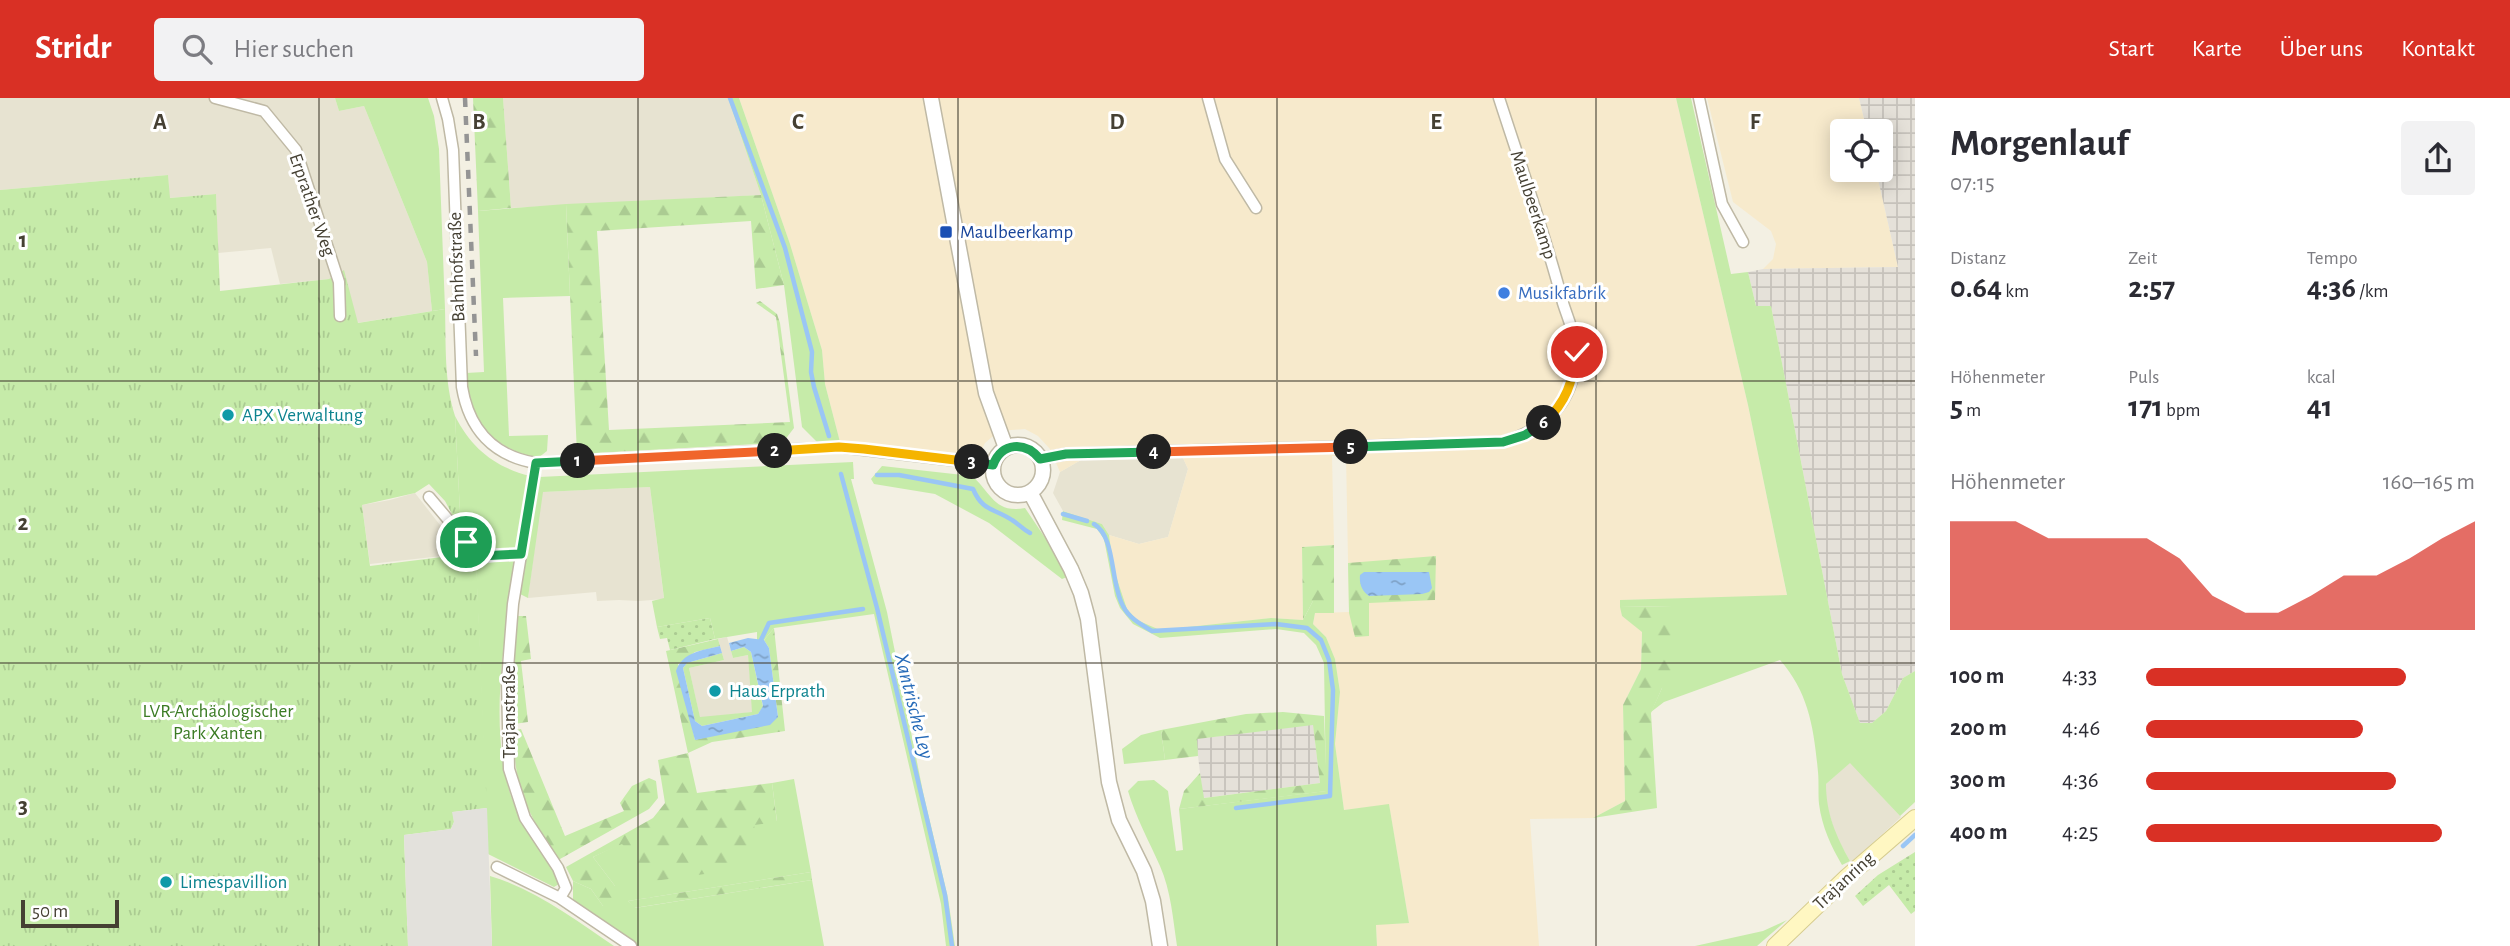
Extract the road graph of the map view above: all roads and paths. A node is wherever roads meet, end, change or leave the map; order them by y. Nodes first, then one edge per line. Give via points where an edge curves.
1 (215, 98) edge
2 (261, 98) edge
3 (442, 98) edge
4 (931, 98) edge
5 (1208, 98) edge
6 (1499, 98) edge
7 (1699, 98) edge
8 (264, 111) junction
9 (1256, 208) dead end
10 (1743, 242) dead end
11 (340, 316) dead end
12 (1006, 448) junction
13 (1040, 459) junction
14 (536, 463) junction
15 (993, 465) junction
16 (1030, 492) junction
17 (429, 497) dead end
18 (521, 554) junction
19 (1915, 818) edge
20 (496, 867) dead end
21 (560, 898) junction
22 (631, 946) edge
23 (1160, 946) edge
24 (1775, 946) edge

1 - 8 street
2 - 8 street
3 - 14 street, Bahnhofstraße via 453,150 462,387 469,417 506,454
4 - 12 street via 986,393
5 - 9 street via 1225,159
6 - 13 street, Maulbeerkamp via 1577,352 1573,380 1563,402 1545,422 1503,442 1066,454
7 - 10 street via 1722,204
8 - 11 street, Erprather Weg via 296,150 339,282
12 - 13 street via 1025,446
12 - 15 street
13 - 16 street via 1042,477
14 - 15 street via 839,447
14 - 18 street, Trajanstraße
15 - 16 street via 993,475 1003,491 1012,495
16 - 23 street via 1081,593 1111,792 1147,881
17 - 18 street via 479,556
18 - 21 street, Trajanstraße via 507,681 509,769 525,818 558,867 566,888
19 - 24 main road, Trajanring
20 - 21 street
21 - 22 street

